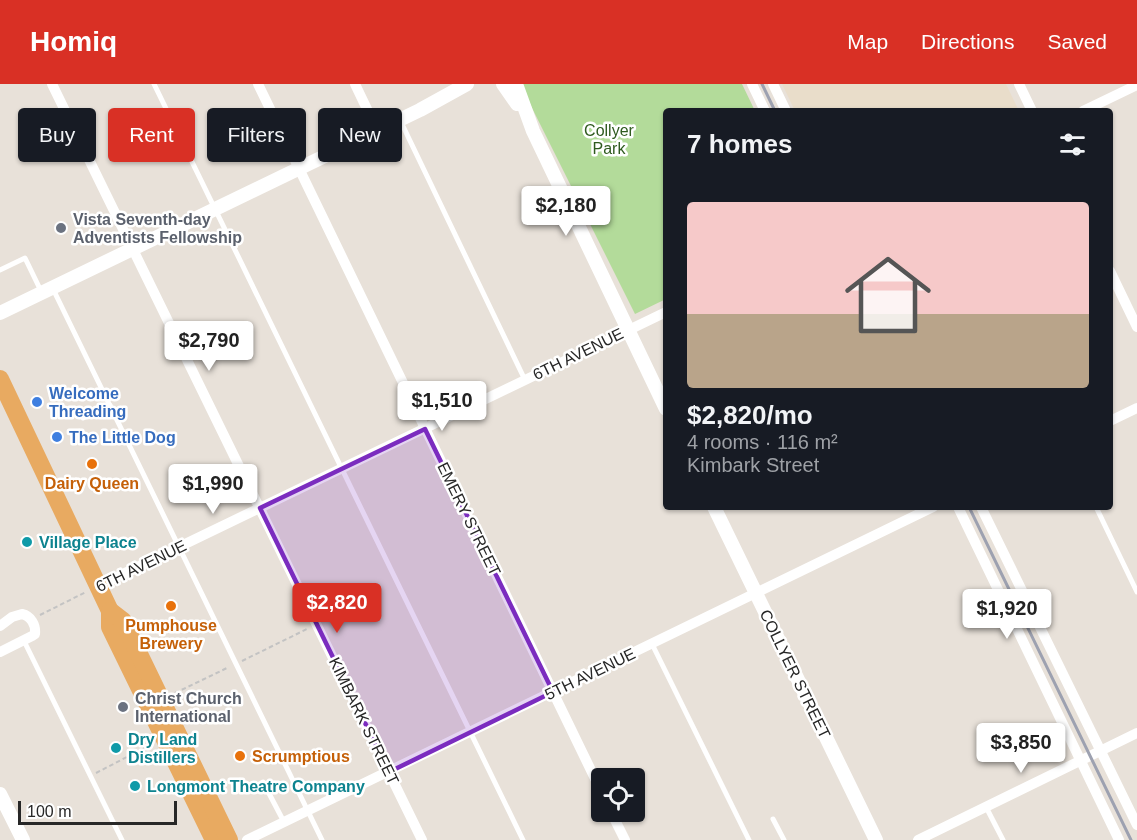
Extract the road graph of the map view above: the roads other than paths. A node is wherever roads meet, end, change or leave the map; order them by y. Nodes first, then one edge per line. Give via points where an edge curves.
1 (52, 84) edge
2 (154, 84) edge
3 (258, 84) edge
4 (355, 84) edge
5 (466, 84) edge
6 (478, 84) edge
7 (503, 84) edge
8 (516, 84) edge
9 (752, 84) edge
10 (773, 84) edge
11 (1019, 84) edge
12 (1137, 85) edge
13 (442, 98) junction
14 (366, 108) edge
15 (764, 108) edge
16 (785, 108) edge
17 (1031, 108) edge
18 (1089, 108) edge
19 (402, 118) edge
20 (402, 125) edge
21 (533, 131) junction
22 (318, 159) edge
23 (299, 168) junction
24 (214, 209) junction
25 (133, 248) junction
26 (0, 270) edge
27 (1113, 277) edge
28 (47, 290) junction
29 (0, 313) edge
30 (663, 313) edge
31 (1137, 327) edge
32 (628, 330) junction
33 (525, 380) junction
34 (3, 391) edge
35 (663, 403) edge
36 (110, 405) junction
37 (1137, 408) edge
38 (83, 418) dead end
39 (1113, 420) edge
40 (425, 429) junction
41 (341, 469) junction
42 (260, 508) junction
43 (715, 510) edge
44 (927, 510) edge
45 (959, 510) edge
46 (982, 510) edge
47 (1097, 510) edge
48 (179, 547) junction
49 (98, 586) junction
50 (1137, 592) edge
51 (755, 593) junction
52 (110, 611) junction
53 (0, 626) edge
54 (24, 641) junction
55 (652, 644) junction
56 (0, 652) edge
57 (553, 692) junction
58 (471, 732) junction
59 (1137, 734) edge
60 (1100, 751) junction
61 (1081, 761) junction
62 (591, 770) edge
63 (389, 772) junction
64 (263, 782) dead end
65 (0, 794) edge
66 (986, 807) junction
67 (308, 811) junction
68 (773, 819) dead end
69 (284, 822) junction
70 (616, 822) edge
71 (1137, 825) edge
72 (23, 840) edge
73 (122, 840) edge
74 (214, 840) edge
75 (229, 840) edge
76 (247, 840) edge
77 (322, 840) edge
78 (422, 840) edge
79 (523, 840) edge
80 (625, 840) edge
81 (749, 840) edge
82 (784, 840) edge
83 (876, 840) edge
84 (918, 840) edge
85 (1003, 840) edge
86 (1119, 840) edge

1 - 25 street, KIMBARK STREET
2 - 24 lane
3 - 23 street, EMERY STREET
4 - 14 street
5 - 13 street
6 - 13 street
7 - 21 street
8 - 21 street
9 - 15 street
10 - 16 street
11 - 17 street
12 - 18 street
13 - 19 street
20 - 33 lane
21 - 32 street
22 - 23 street
23 - 24 street
23 - 40 street, EMERY STREET
24 - 25 street
24 - 41 lane
25 - 28 street
25 - 42 street, KIMBARK STREET
26 - 28 lane via 25,258
27 - 31 street
28 - 29 street
28 - 36 lane
30 - 32 street, 6TH AVENUE
32 - 33 street, 6TH AVENUE
32 - 35 street
33 - 40 street, 6TH AVENUE
34 - 49 highway
36 - 38 lane
36 - 48 lane
37 - 39 street
40 - 41 street, 6TH AVENUE
40 - 57 street, EMERY STREET
41 - 42 street, 6TH AVENUE
41 - 58 lane
42 - 48 street, 6TH AVENUE
42 - 63 street, KIMBARK STREET
43 - 51 street, COLLYER STREET
44 - 51 street, 5TH AVENUE
45 - 61 street
46 - 60 street
47 - 50 lane
48 - 49 street, 6TH AVENUE
48 - 67 lane
49 - 52 highway
51 - 55 street, 5TH AVENUE
51 - 83 street, COLLYER STREET
52 - 74 highway via 110,627
52 - 75 highway via 123,621
53 - 54 street via 16,615 27,615 35,632
54 - 56 street
54 - 73 lane
55 - 57 street, 5TH AVENUE
55 - 81 lane
57 - 58 street, 5TH AVENUE
57 - 62 street, EMERY STREET
58 - 63 street, 5TH AVENUE
58 - 79 lane
59 - 60 street
60 - 61 street
60 - 71 street
61 - 66 street
61 - 86 street
63 - 67 street, 5TH AVENUE
63 - 78 street, KIMBARK STREET
64 - 69 lane
65 - 72 street
66 - 84 street
66 - 85 lane
67 - 69 street, 5TH AVENUE
67 - 77 lane
68 - 82 lane
69 - 76 street, 5TH AVENUE
70 - 80 street

